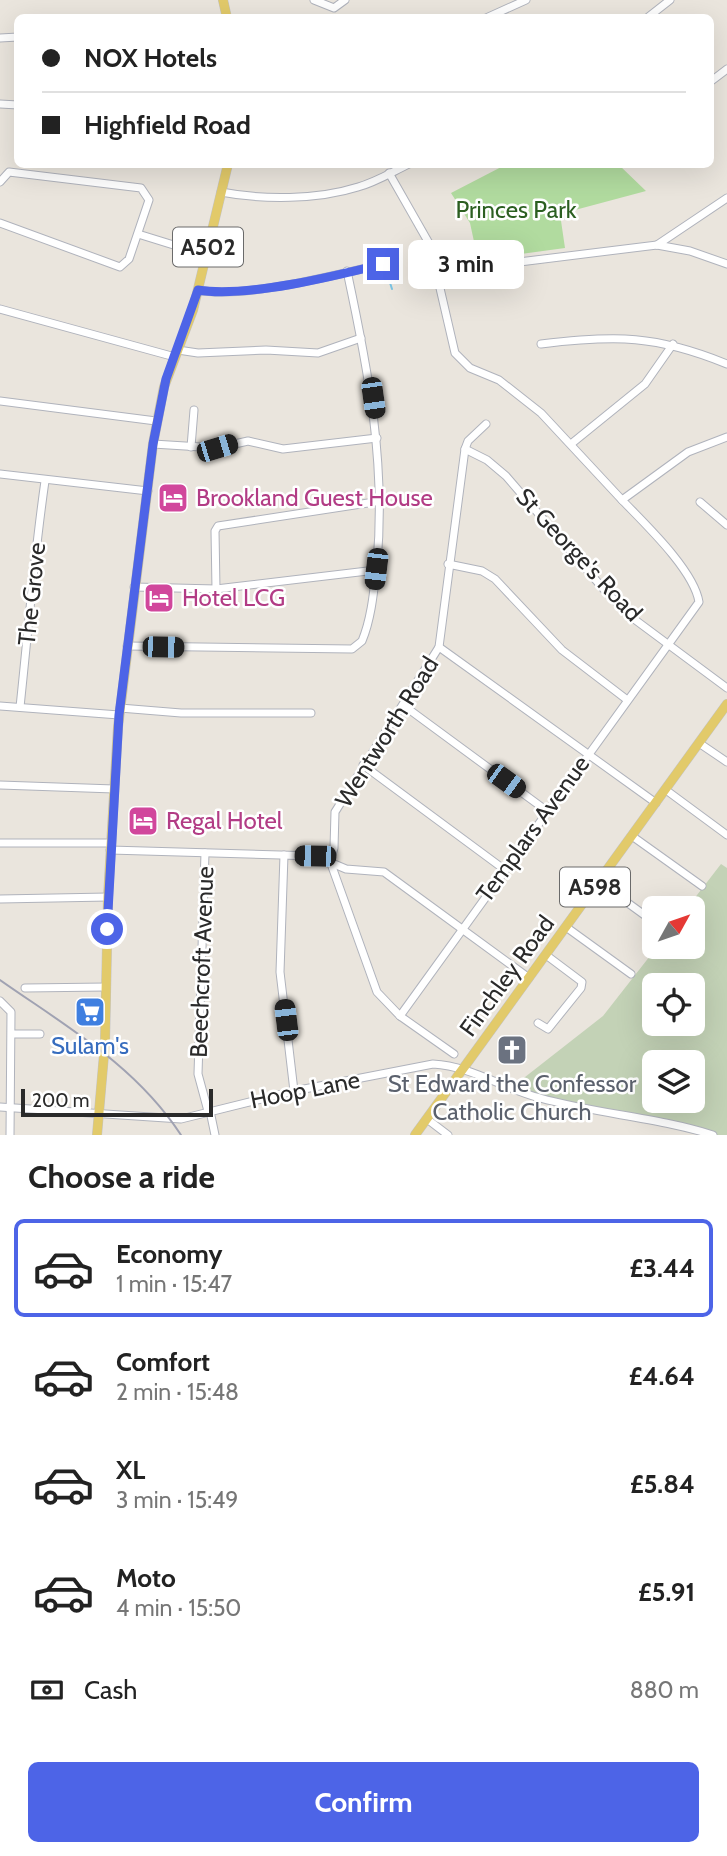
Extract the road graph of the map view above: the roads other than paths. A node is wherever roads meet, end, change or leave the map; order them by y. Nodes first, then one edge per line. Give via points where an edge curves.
1 (314, 0) edge
2 (345, 0) edge
3 (526, 0) edge
4 (670, 0) edge
5 (334, 8) junction
6 (338, 14) edge
7 (495, 14) edge
8 (652, 14) edge
9 (227, 168) edge
10 (400, 168) edge
11 (389, 173) junction
12 (0, 182) edge
13 (221, 192) junction
14 (727, 198) edge
15 (0, 223) edge
16 (138, 234) junction
17 (657, 246) junction
18 (206, 255) junction
19 (383, 264) dead end
20 (727, 264) edge
21 (347, 271) junction
22 (438, 272) junction
23 (198, 290) junction
24 (0, 309) edge
25 (361, 338) junction
26 (541, 344) dead end
27 (673, 344) junction
28 (176, 354) junction
29 (727, 364) edge
30 (0, 401) edge
31 (194, 410) dead end
32 (156, 421) junction
33 (486, 424) dead end
34 (727, 437) edge
35 (377, 438) junction
36 (153, 444) junction
37 (571, 444) junction
38 (191, 447) junction
39 (465, 449) junction
40 (0, 474) edge
41 (45, 481) junction
42 (148, 491) junction
43 (622, 500) junction
44 (381, 501) junction
45 (699, 502) dead end
46 (727, 525) edge
47 (448, 564) junction
48 (376, 569) junction
49 (134, 587) junction
50 (216, 589) junction
51 (668, 644) junction
52 (127, 646) junction
53 (439, 647) junction
54 (727, 688) edge
55 (626, 699) junction
56 (727, 704) edge
57 (403, 705) junction
58 (0, 706) edge
59 (20, 707) junction
60 (119, 711) junction
61 (311, 712) dead end
62 (699, 743) junction
63 (587, 755) junction
64 (727, 762) edge
65 (363, 765) junction
66 (0, 785) edge
67 (114, 789) junction
68 (666, 790) junction
69 (656, 803) junction
70 (547, 811) junction
71 (727, 835) edge
72 (632, 836) junction
73 (0, 843) edge
74 (110, 846) junction
75 (205, 853) junction
76 (284, 855) junction
77 (330, 861) junction
78 (505, 870) junction
79 (599, 882) junction
80 (702, 886) dead end
81 (107, 897) junction
82 (0, 899) edge
83 (642, 913) edge
84 (566, 927) junction
85 (460, 930) junction
86 (545, 956) junction
87 (631, 974) dead end
88 (529, 978) junction
89 (106, 987) junction
90 (25, 988) dead end
91 (0, 1001) edge
92 (400, 1016) junction
93 (538, 1023) dead end
94 (13, 1034) junction
95 (40, 1034) dead end
96 (454, 1054) dead end
97 (463, 1070) junction
98 (294, 1091) junction
99 (0, 1107) edge
100 (11, 1108) junction
101 (209, 1111) junction
102 (99, 1114) junction
103 (428, 1119) junction
104 (10, 1135) edge
105 (97, 1135) edge
106 (215, 1135) edge
107 (415, 1135) edge
108 (448, 1135) edge
109 (713, 1135) edge

1 - 5 street
2 - 5 street
3 - 7 street
4 - 8 street
5 - 6 street
9 - 13 main road, A502
10 - 11 street
11 - 13 street via 360,187 328,193 274,196
11 - 22 street via 426,234
12 - 16 street via 9,172 141,188 149,200
13 - 18 main road, A502
14 - 17 street
15 - 16 street via 117,267 127,262
16 - 18 street
17 - 20 street
17 - 22 street
18 - 23 main road, A502
19 - 21 street
21 - 23 street via 231,291
21 - 25 street
22 - 37 street via 460,361 499,380
23 - 28 main road, A502
24 - 28 street
25 - 28 street via 318,354 266,350
25 - 35 street
26 - 27 street via 606,337
27 - 29 street
27 - 37 street via 645,384
28 - 32 main road, A502
30 - 32 street
31 - 38 street
32 - 36 main road, A502
33 - 39 street
34 - 43 street via 688,452
35 - 38 street via 283,449 248,441 217,448
35 - 44 street
36 - 38 street
36 - 42 main road, A502
37 - 43 street
39 - 47 street, Wentworth Road
39 - 51 street, St George's Road via 506,476 607,593
40 - 41 street
41 - 42 street
41 - 59 street, The Grove
42 - 49 main road, A502
43 - 51 street, Templars Avenue via 698,593 699,601
44 - 48 street
44 - 50 street via 218,526
45 - 46 street
47 - 53 street, Wentworth Road
47 - 55 street via 482,570 495,579 562,650
48 - 50 street
48 - 52 street via 365,635 359,645 349,649
49 - 50 street
49 - 52 main road, A502
51 - 54 street, St George's Road
51 - 55 street, Templars Avenue
52 - 60 main road, A502
53 - 57 street, Wentworth Road
53 - 63 street
55 - 63 street, Templars Avenue
56 - 62 main road, Finchley Road / A598
57 - 65 street, Wentworth Road
57 - 70 street
58 - 59 street
59 - 60 street
60 - 61 street
60 - 67 main road, A502
62 - 64 street
62 - 68 main road, Finchley Road / A598
63 - 69 street
63 - 70 street, Templars Avenue
65 - 77 street, Wentworth Road via 335,812
65 - 78 street
66 - 67 street
67 - 74 main road, A502
68 - 69 main road, Finchley Road / A598
68 - 71 street
69 - 72 main road, Finchley Road / A598
70 - 78 street, Templars Avenue
72 - 79 main road, Finchley Road / A598
72 - 80 street
73 - 74 street
74 - 75 street
74 - 81 main road, A502
75 - 76 street
75 - 101 street, Beechcroft Avenue via 198,1074
76 - 77 street
76 - 98 street via 280,972
77 - 85 street via 346,869 384,872
77 - 92 street, Wentworth Road via 377,992
78 - 85 street, Templars Avenue
79 - 83 street
79 - 84 main road, Finchley Road / A598
81 - 82 street
81 - 89 main road, A502
84 - 86 main road, Finchley Road / A598
84 - 87 street
85 - 88 street
85 - 92 street, Templars Avenue
86 - 88 main road, Finchley Road / A598
86 - 93 street via 582,982 548,1029
88 - 97 main road, Finchley Road / A598
89 - 90 street
89 - 102 main road, A502
91 - 94 street via 11,1012
92 - 96 street, Wentworth Road
94 - 95 street
94 - 100 street
97 - 98 street, Hoop Lane via 433,1064
97 - 103 main road, Finchley Road / A598
97 - 109 street, Hoop Lane via 540,1098 672,1122
98 - 101 street, Hoop Lane
99 - 100 street, Hoop Lane
100 - 102 street, Hoop Lane
100 - 104 street
101 - 102 street, Hoop Lane via 175,1119
101 - 106 street, Beechcroft Avenue
102 - 105 main road, A502
103 - 107 main road, Finchley Road / A598
103 - 108 street

